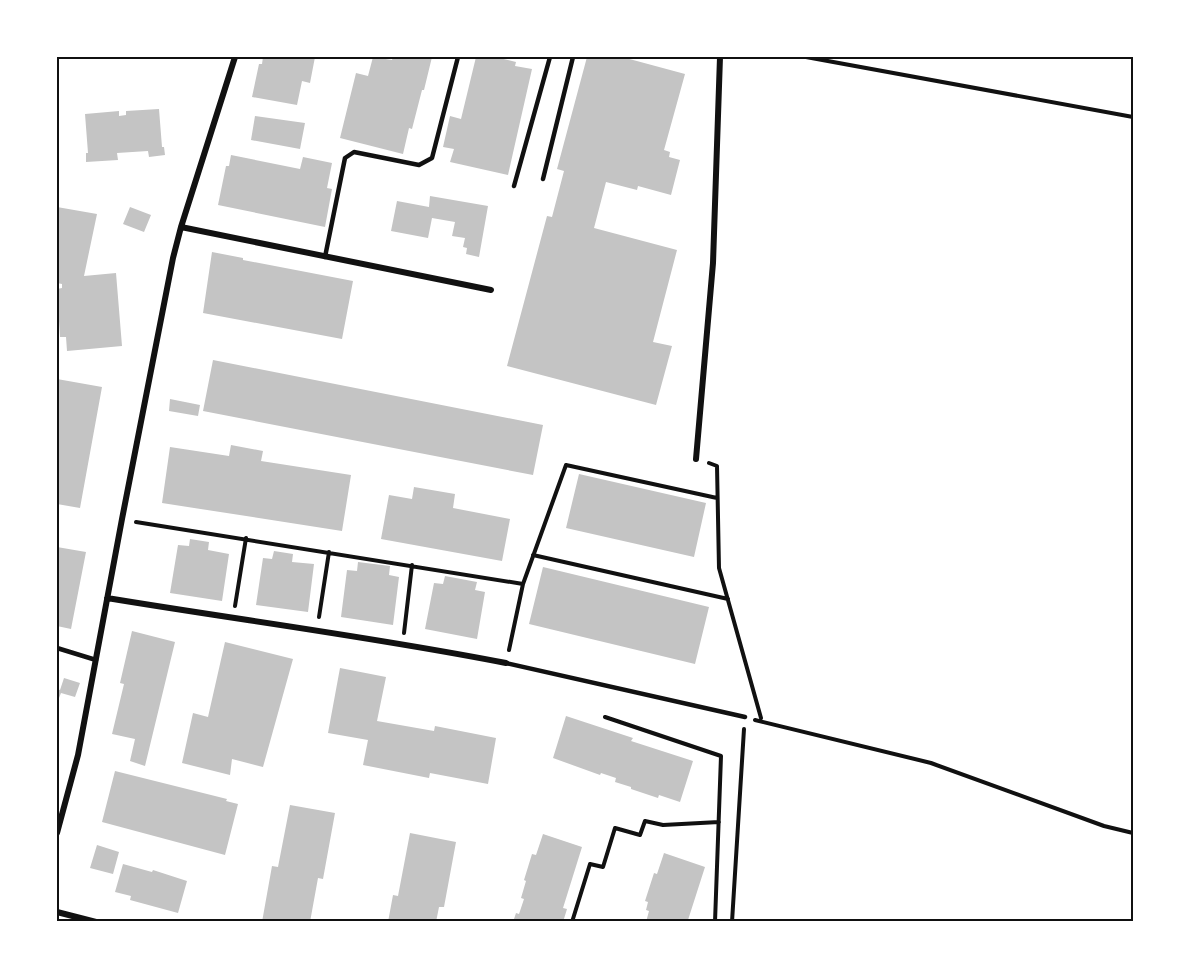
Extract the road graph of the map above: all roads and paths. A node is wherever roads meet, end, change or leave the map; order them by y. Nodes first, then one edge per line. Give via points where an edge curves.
1 (235, 57) edge
2 (458, 57) edge
3 (550, 57) edge
4 (573, 57) edge
5 (720, 57) edge
6 (806, 57) edge
7 (1133, 117) edge
8 (543, 179) dead end
9 (514, 186) dead end
10 (181, 227) junction
11 (324, 257) junction
12 (491, 290) dead end
13 (696, 459) joint
14 (717, 498) junction
15 (122, 519) junction
16 (246, 538) junction
17 (329, 552) junction
18 (533, 555) junction
19 (412, 565) junction
20 (523, 584) junction
21 (107, 598) junction
22 (728, 599) junction
23 (233, 619) junction
24 (317, 631) junction
25 (403, 643) junction
26 (57, 648) edge
27 (96, 660) junction
28 (506, 663) junction
29 (604, 717) dead end
30 (745, 717) junction
31 (762, 721) junction
32 (719, 822) junction
33 (57, 833) edge
34 (1133, 833) edge
35 (57, 912) edge
36 (96, 922) edge
37 (572, 922) edge
38 (715, 922) edge
39 (732, 922) edge

1 - 10 street
2 - 11 lane via 432,158 419,165 354,152 345,159
3 - 9 lane
4 - 8 lane
5 - 13 street via 713,263
6 - 7 path
10 - 11 street
10 - 15 street
11 - 12 street
13 - 14 path via 717,466
14 - 18 path via 566,465
14 - 22 path via 719,568
15 - 16 path
15 - 21 street
16 - 17 path
16 - 23 path
17 - 19 path
17 - 24 path
18 - 20 path
18 - 22 path
19 - 20 path
19 - 25 path
20 - 28 path
21 - 23 street
21 - 27 street
22 - 31 path
23 - 24 street
24 - 25 street
25 - 28 street
26 - 27 lane
27 - 33 street via 78,755
28 - 30 lane
29 - 32 path via 721,756
30 - 31 path
30 - 39 path
31 - 34 path via 931,763
32 - 37 path via 663,825 645,821 640,835 615,828 603,867 590,864
32 - 38 path
35 - 36 street

